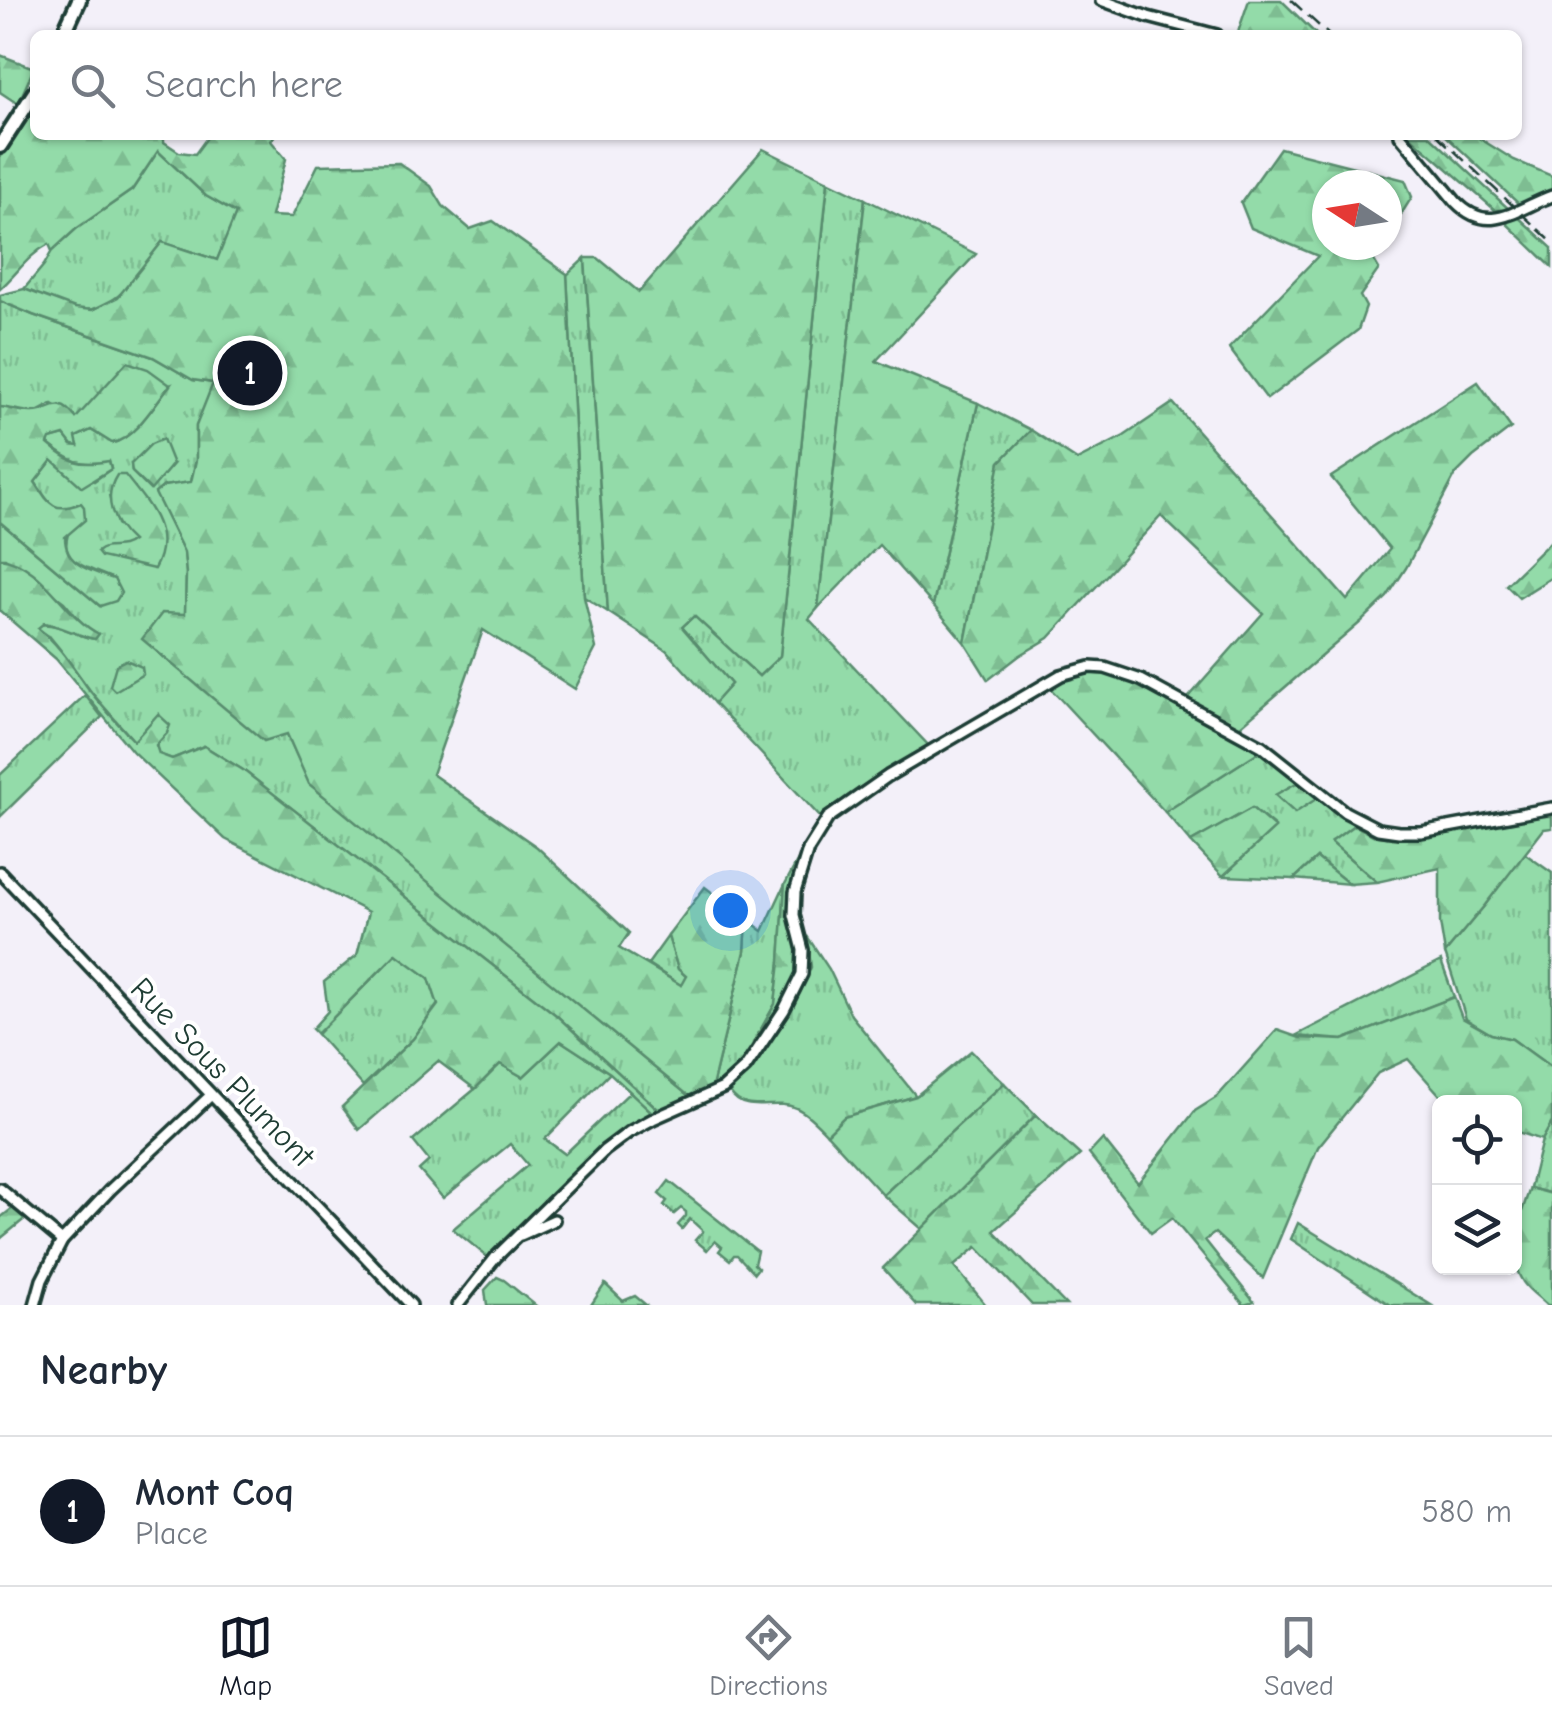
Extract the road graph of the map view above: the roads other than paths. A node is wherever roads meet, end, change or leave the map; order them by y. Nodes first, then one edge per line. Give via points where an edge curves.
1 (78, 0) edge
2 (1101, 0) edge
3 (64, 30) edge
4 (1198, 30) edge
5 (30, 100) edge
6 (1404, 140) edge
7 (0, 146) edge
8 (1552, 196) edge
9 (1552, 808) edge
10 (0, 872) edge
11 (211, 1096) junction
12 (0, 1189) edge
13 (554, 1220) dead end
14 (514, 1239) junction
15 (62, 1241) junction
16 (35, 1305) edge
17 (411, 1305) edge
18 (458, 1305) edge

1 - 3 main road
2 - 4 street
5 - 7 main road
6 - 8 street via 1463,210 1479,219 1494,220
9 - 14 street via 1422,832 1378,829 1345,812 1262,746 1141,680 1090,667 1061,675 828,818 808,850 795,892 802,974 746,1067 723,1088 622,1137
10 - 11 street, Rue Sous Plumont
11 - 15 street
11 - 17 street, Rue Sous Plumont
12 - 15 street
13 - 14 street
14 - 18 street
15 - 16 street

